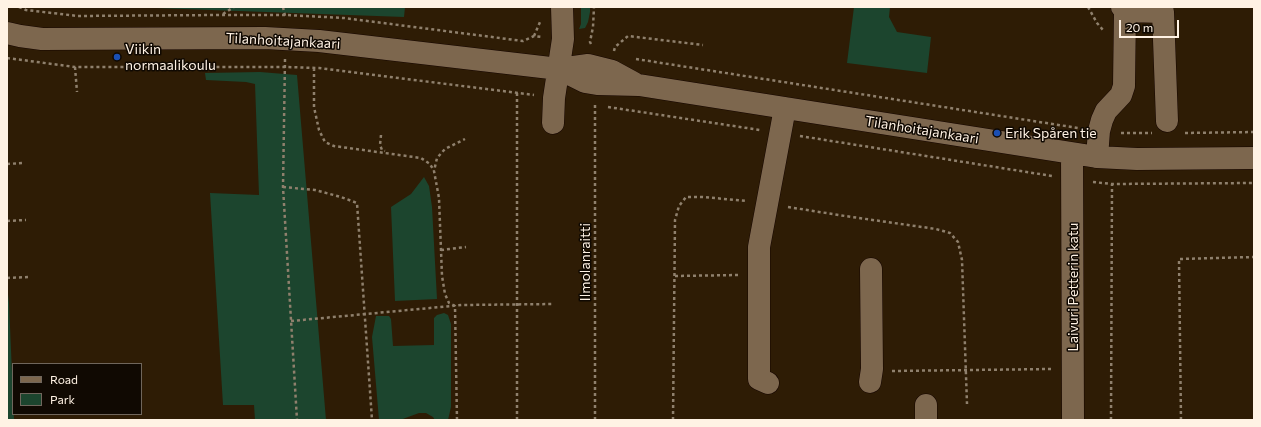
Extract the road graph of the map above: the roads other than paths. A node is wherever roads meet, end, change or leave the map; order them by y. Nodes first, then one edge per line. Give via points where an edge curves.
1 (562, 7) edge
2 (1123, 9) edge
3 (7, 33) edge
4 (559, 69) junction
5 (785, 108) junction
6 (554, 122) dead end
7 (1168, 129) road end
8 (1072, 154) junction
9 (1097, 157) junction
10 (1254, 158) edge
11 (871, 269) dead end
12 (871, 376) road end
13 (768, 383) dead end
14 (1073, 420) edge

1 - 4 street via 563,38
2 - 7 street via 1163,12
2 - 9 street via 1124,86 1121,95 1102,120
3 - 4 street, Tilanhoitajankaari via 42,38 288,39
4 - 5 street, Tilanhoitajankaari via 588,65 600,67 639,85
4 - 6 street via 554,98
5 - 8 street, Tilanhoitajankaari
5 - 13 street via 759,247 759,380
8 - 9 street, Tilanhoitajankaari
8 - 14 street, Laivuri Petterin katu
9 - 10 street, Tilanhoitajankaari
11 - 12 street

